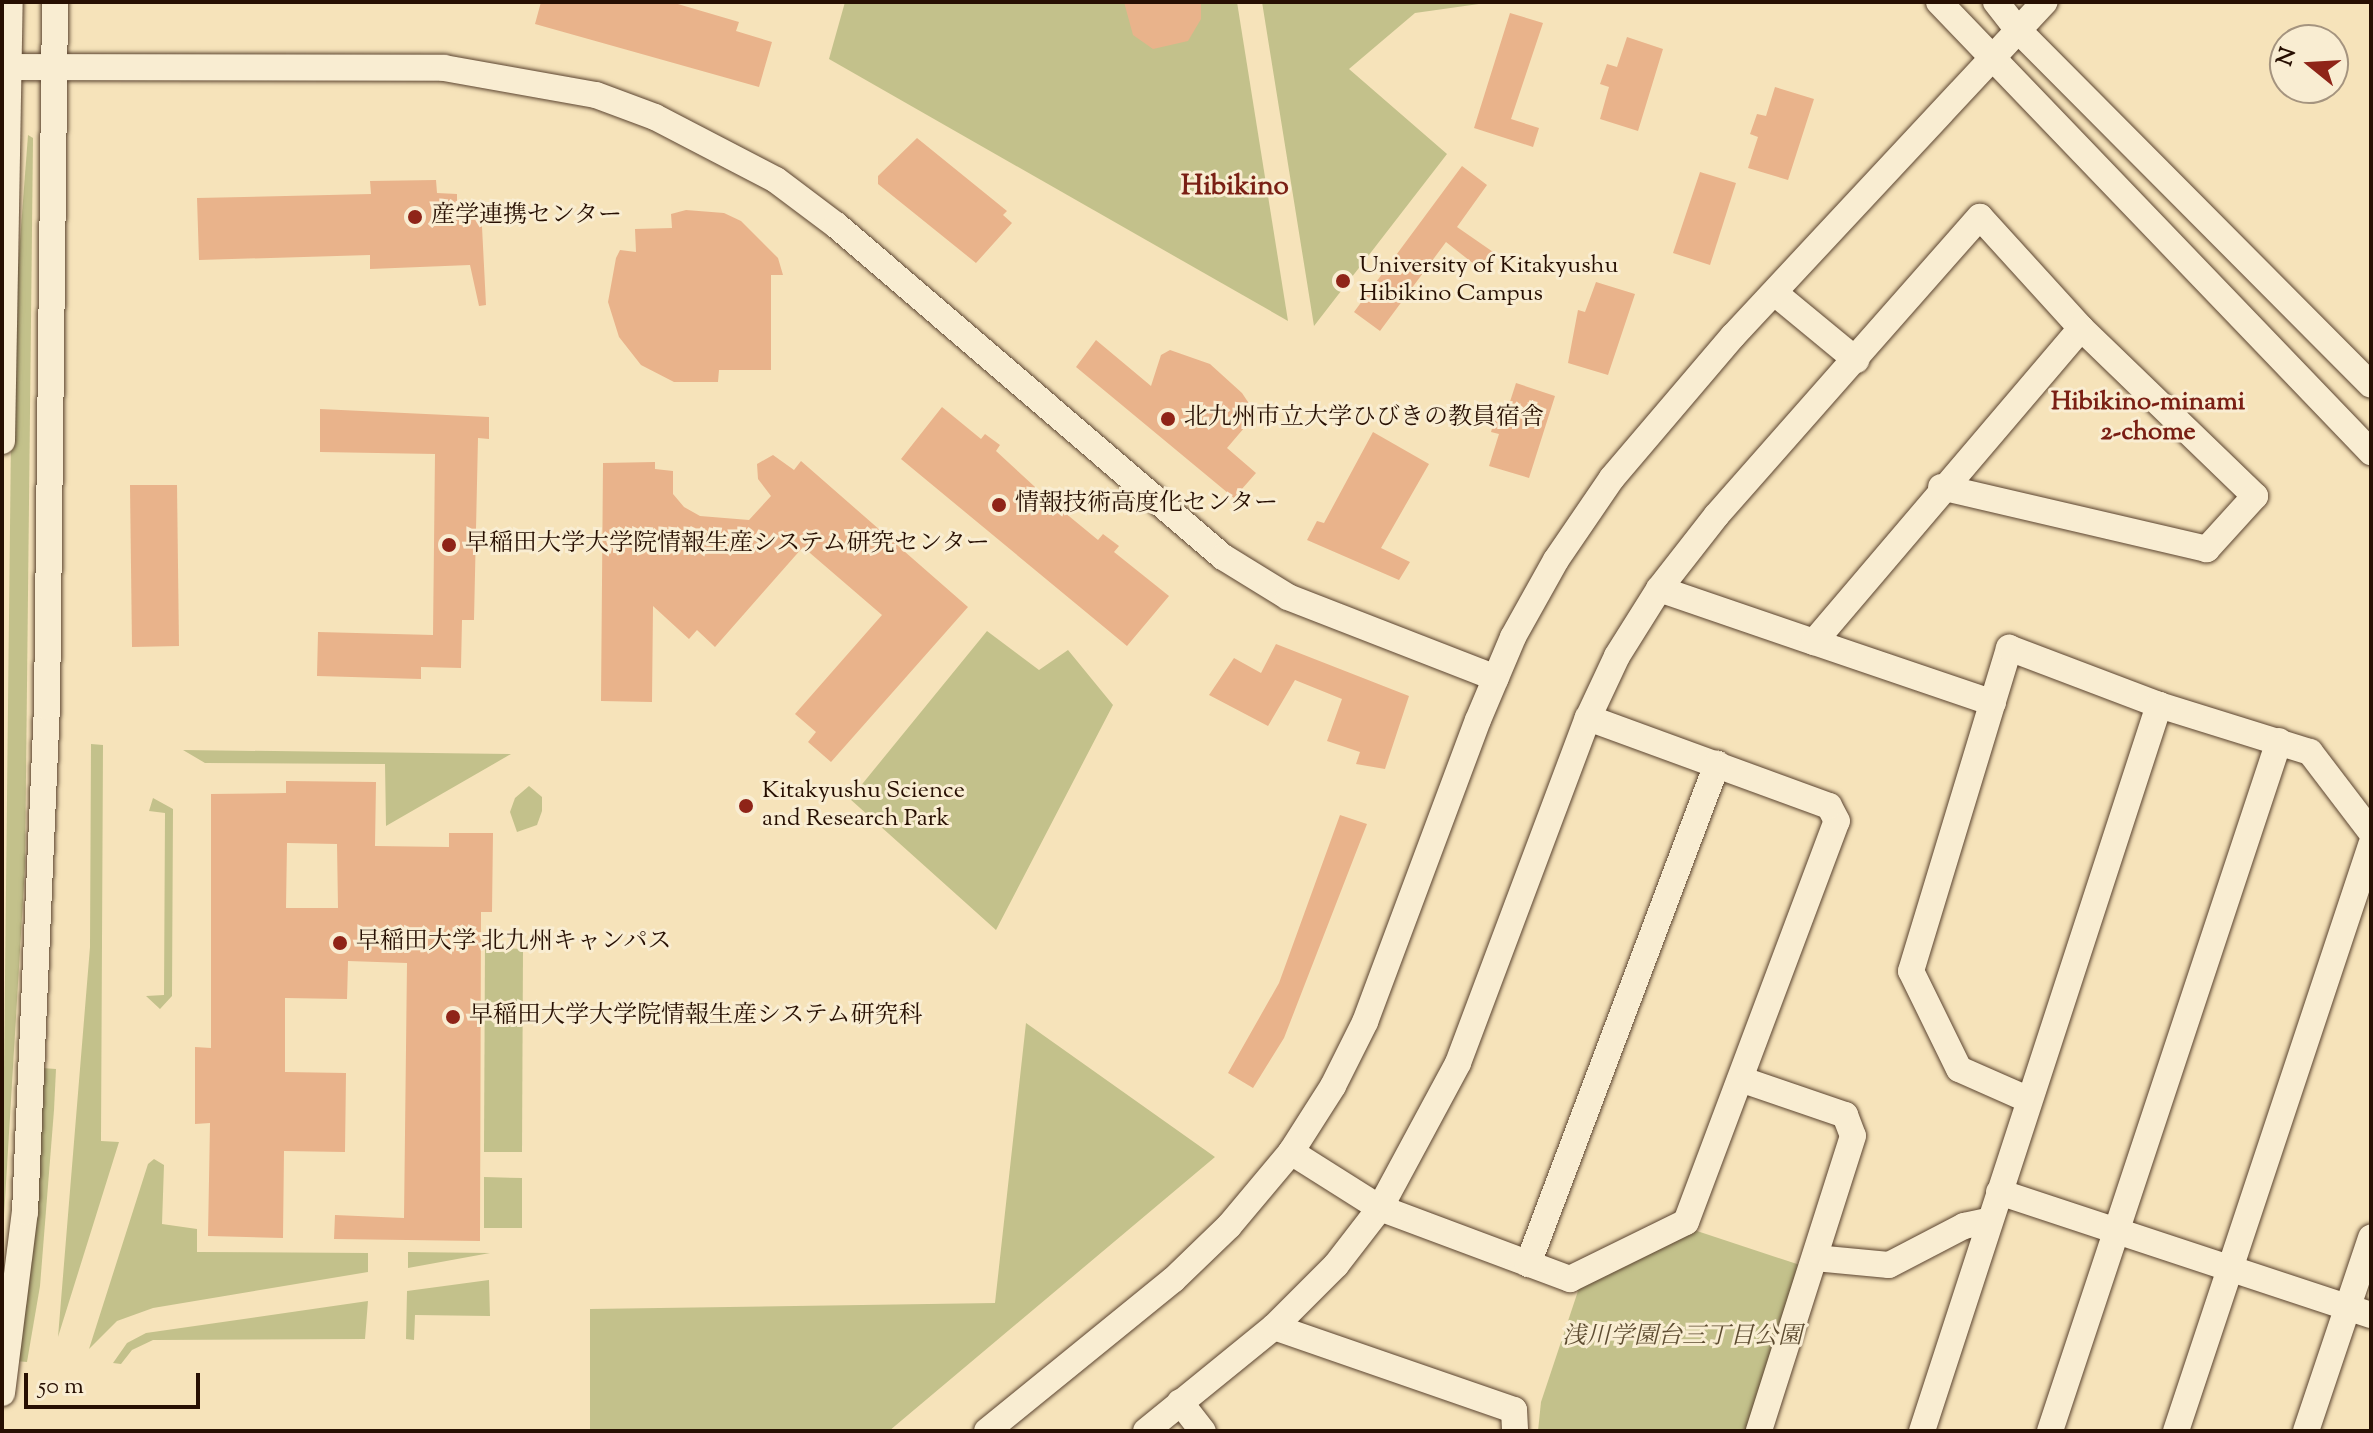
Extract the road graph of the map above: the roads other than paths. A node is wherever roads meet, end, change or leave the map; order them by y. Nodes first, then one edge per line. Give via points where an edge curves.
1 (10, 2) edge
2 (55, 2) edge
3 (1939, 2) edge
4 (1996, 2) edge
5 (2045, 2) edge
6 (2016, 28) junction
7 (1989, 58) junction
8 (6, 67) edge
9 (54, 67) junction
10 (1776, 294) junction
11 (2081, 328) junction
12 (1856, 360) junction
13 (2371, 385) edge
14 (2, 441) edge
15 (2371, 452) edge
16 (1941, 487) junction
17 (1659, 589) junction
18 (1814, 642) junction
19 (1496, 678) junction
20 (1993, 703) junction
21 (2159, 705) junction
22 (1588, 718) junction
23 (2279, 741) junction
24 (1717, 764) junction
25 (2371, 832) edge
26 (2371, 845) edge
27 (1743, 1080) junction
28 (2027, 1099) junction
29 (1291, 1152) junction
30 (1999, 1192) junction
31 (1380, 1208) junction
32 (1988, 1221) junction
33 (2119, 1232) junction
34 (2371, 1238) edge
35 (1815, 1258) junction
36 (1528, 1264) junction
37 (2231, 1269) junction
38 (2359, 1312) edge
39 (1274, 1327) junction
40 (2, 1393) edge
41 (1180, 1402) junction
42 (987, 1431) edge
43 (1146, 1431) edge
44 (1203, 1431) edge
45 (1515, 1431) edge
46 (1759, 1431) edge
47 (1922, 1431) edge
48 (2050, 1431) edge
49 (2176, 1431) edge
50 (2306, 1431) edge

1 - 8 street
2 - 9 street
3 - 7 street
4 - 6 street
5 - 6 street
6 - 7 street
6 - 13 street
7 - 10 street
7 - 15 street
8 - 9 street
8 - 14 street
9 - 19 street via 444,68 596,95 655,117 776,180 836,225 1223,557 1288,597
9 - 40 street via 41,876 25,1212
10 - 12 street
10 - 19 street via 1612,478 1556,560
11 - 12 street via 1980,217
11 - 16 street
11 - 16 street via 2255,496 2207,549
12 - 17 street via 1716,516
16 - 18 street
17 - 18 street
17 - 22 street via 1617,656
18 - 20 street
19 - 29 street via 1365,1022
20 - 21 street via 2009,648
20 - 28 street via 1911,971 1959,1069
21 - 23 street
21 - 28 street
22 - 24 street
22 - 31 street via 1458,1063
23 - 25 street via 2310,752
23 - 33 street
24 - 27 street via 1829,806 1837,821
24 - 36 street
26 - 37 street
27 - 35 street via 1845,1115 1853,1136
27 - 36 street via 1686,1222 1570,1279
28 - 30 street
29 - 31 street
29 - 42 street via 1229,1226 1173,1280
30 - 32 street
30 - 33 street
31 - 36 street
31 - 39 street via 1336,1265
32 - 35 street via 1964,1226 1889,1265
32 - 47 street
33 - 37 street
33 - 48 street
34 - 38 street
35 - 46 street
37 - 38 street
37 - 49 street
38 - 50 street
39 - 41 street
39 - 45 street via 1514,1410
41 - 43 street
41 - 44 street

